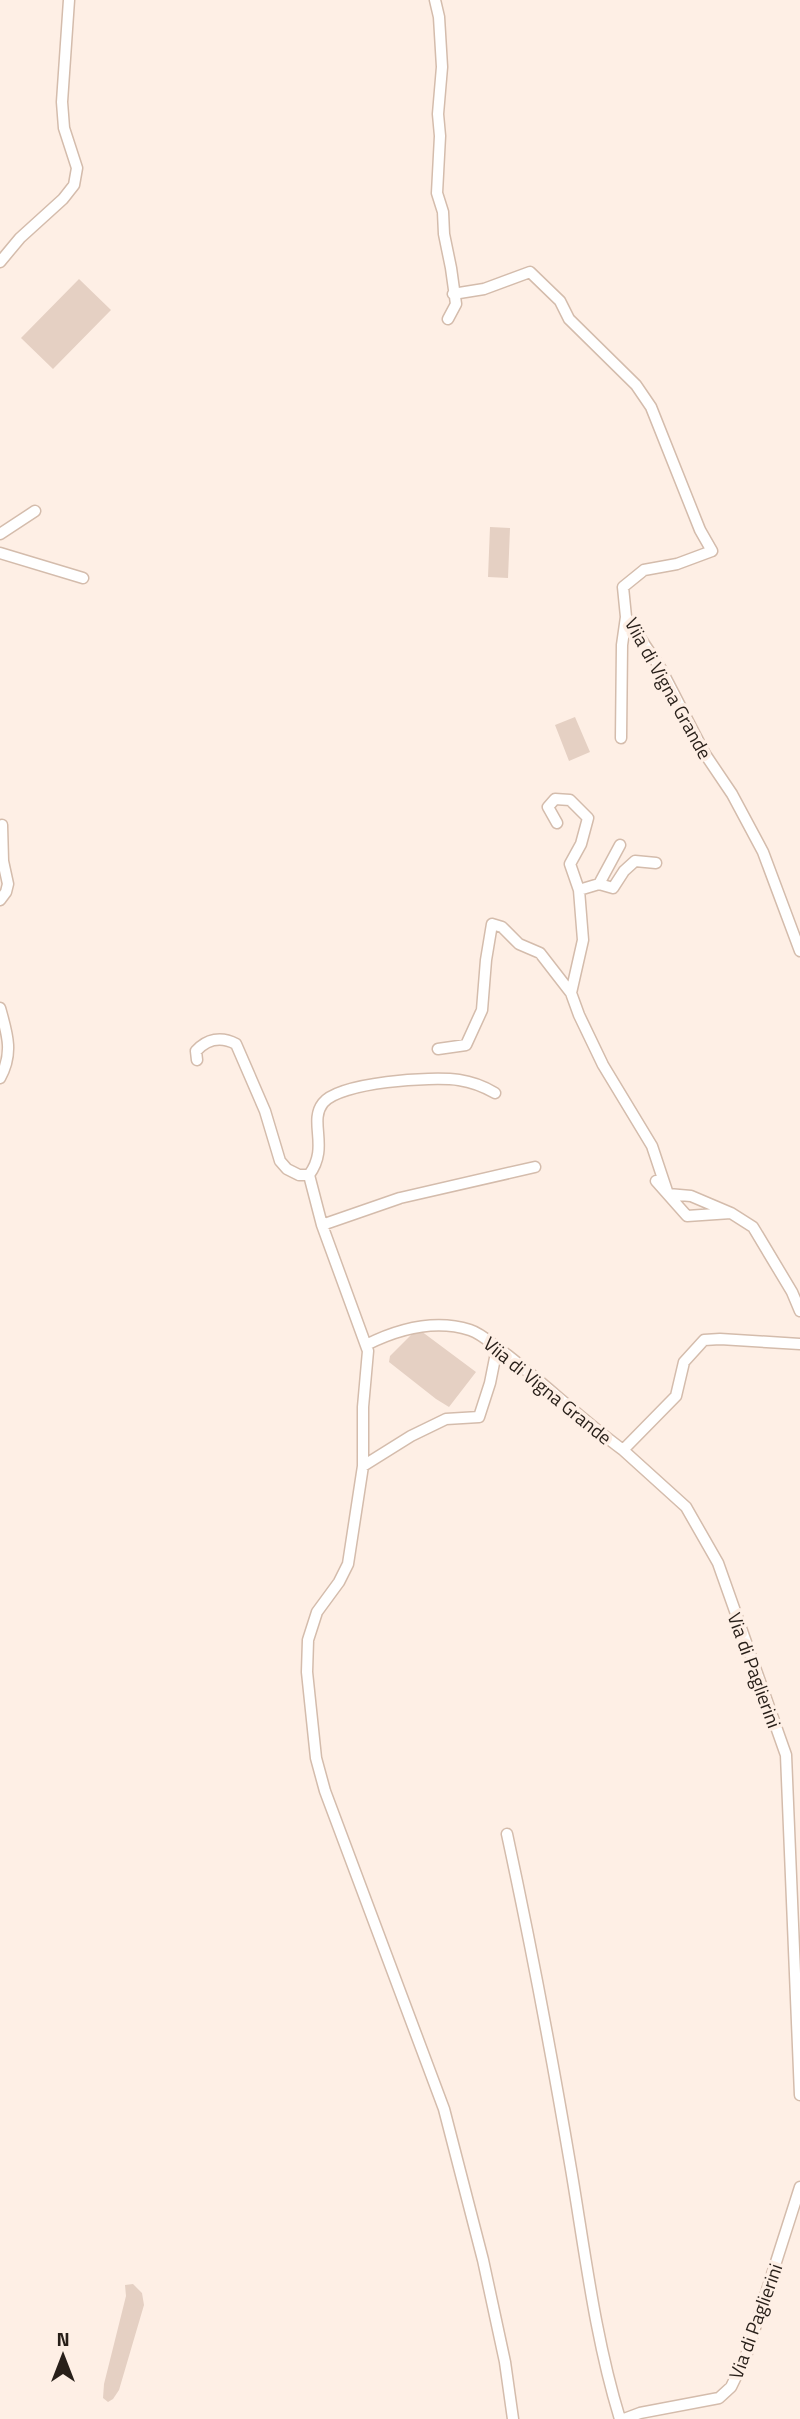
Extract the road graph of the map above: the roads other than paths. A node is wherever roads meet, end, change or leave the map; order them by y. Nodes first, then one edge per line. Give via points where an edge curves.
1 (69, 0) edge
2 (435, 0) edge
3 (0, 262) edge
4 (453, 294) junction
5 (448, 319) dead end
6 (35, 510) dead end
7 (0, 534) edge
8 (0, 553) edge
9 (83, 578) dead end
10 (626, 617) junction
11 (621, 738) dead end
12 (557, 823) dead end
13 (2, 825) dead end
14 (620, 845) dead end
15 (656, 863) dead end
16 (599, 884) junction
17 (579, 890) junction
18 (0, 900) edge
19 (800, 951) edge
20 (571, 993) junction
21 (0, 1007) edge
22 (438, 1049) dead end
23 (197, 1059) dead end
24 (0, 1078) edge
25 (495, 1093) dead end
26 (535, 1167) dead end
27 (309, 1175) junction
28 (656, 1181) dead end
29 (668, 1194) junction
30 (731, 1213) junction
31 (322, 1225) junction
32 (800, 1311) edge
33 (366, 1345) junction
34 (800, 1345) edge
35 (497, 1348) junction
36 (623, 1450) junction
37 (363, 1466) junction
38 (507, 1834) dead end
39 (800, 2095) edge
40 (800, 2186) edge
41 (513, 2419) edge
42 (622, 2419) edge

1 - 3 street via 62,103 64,128 77,168 74,185
2 - 4 street via 442,67 437,193
4 - 5 street via 456,304
4 - 10 street, Viia di Vigna Grande via 484,289 530,272 652,407 712,551 644,570 623,587
6 - 7 street
8 - 9 street
10 - 11 street
10 - 19 street, Viia di Vigna Grande via 661,668 763,852
12 - 17 street via 548,807 555,799 570,800 588,818 570,864
13 - 18 street via 8,884
14 - 16 street
15 - 16 street via 635,861 613,888
16 - 17 street
17 - 20 street via 583,940
20 - 22 street via 540,953 492,924 482,1010 466,1045
20 - 29 street via 603,1065 652,1146
21 - 24 street via 10,1052
23 - 27 street via 196,1051 208,1042 219,1038 236,1044 261,1100 279,1161 299,1175
25 - 27 street via 459,1080 416,1078 332,1094 317,1115 319,1155
26 - 31 street via 400,1198
27 - 31 street
28 - 29 street
29 - 30 street via 691,1196
29 - 30 street via 687,1216
30 - 32 street via 753,1227
31 - 33 street
33 - 35 street, Viia di Vigna Grande via 411,1328 452,1326 474,1331
33 - 37 street
34 - 36 street, Viia di Vigna Grande via 704,1340 684,1362 676,1396
35 - 36 street, Viia di Vigna Grande
35 - 37 street via 479,1417 446,1419
36 - 39 street, Via di Paglierini via 686,1507 718,1563 786,1755
37 - 41 street via 348,1564 317,1612 308,1640 316,1758 444,2109 505,2362
38 - 42 street via 603,2355
40 - 42 street, Via di Paglierini via 746,2356 731,2387 719,2398

